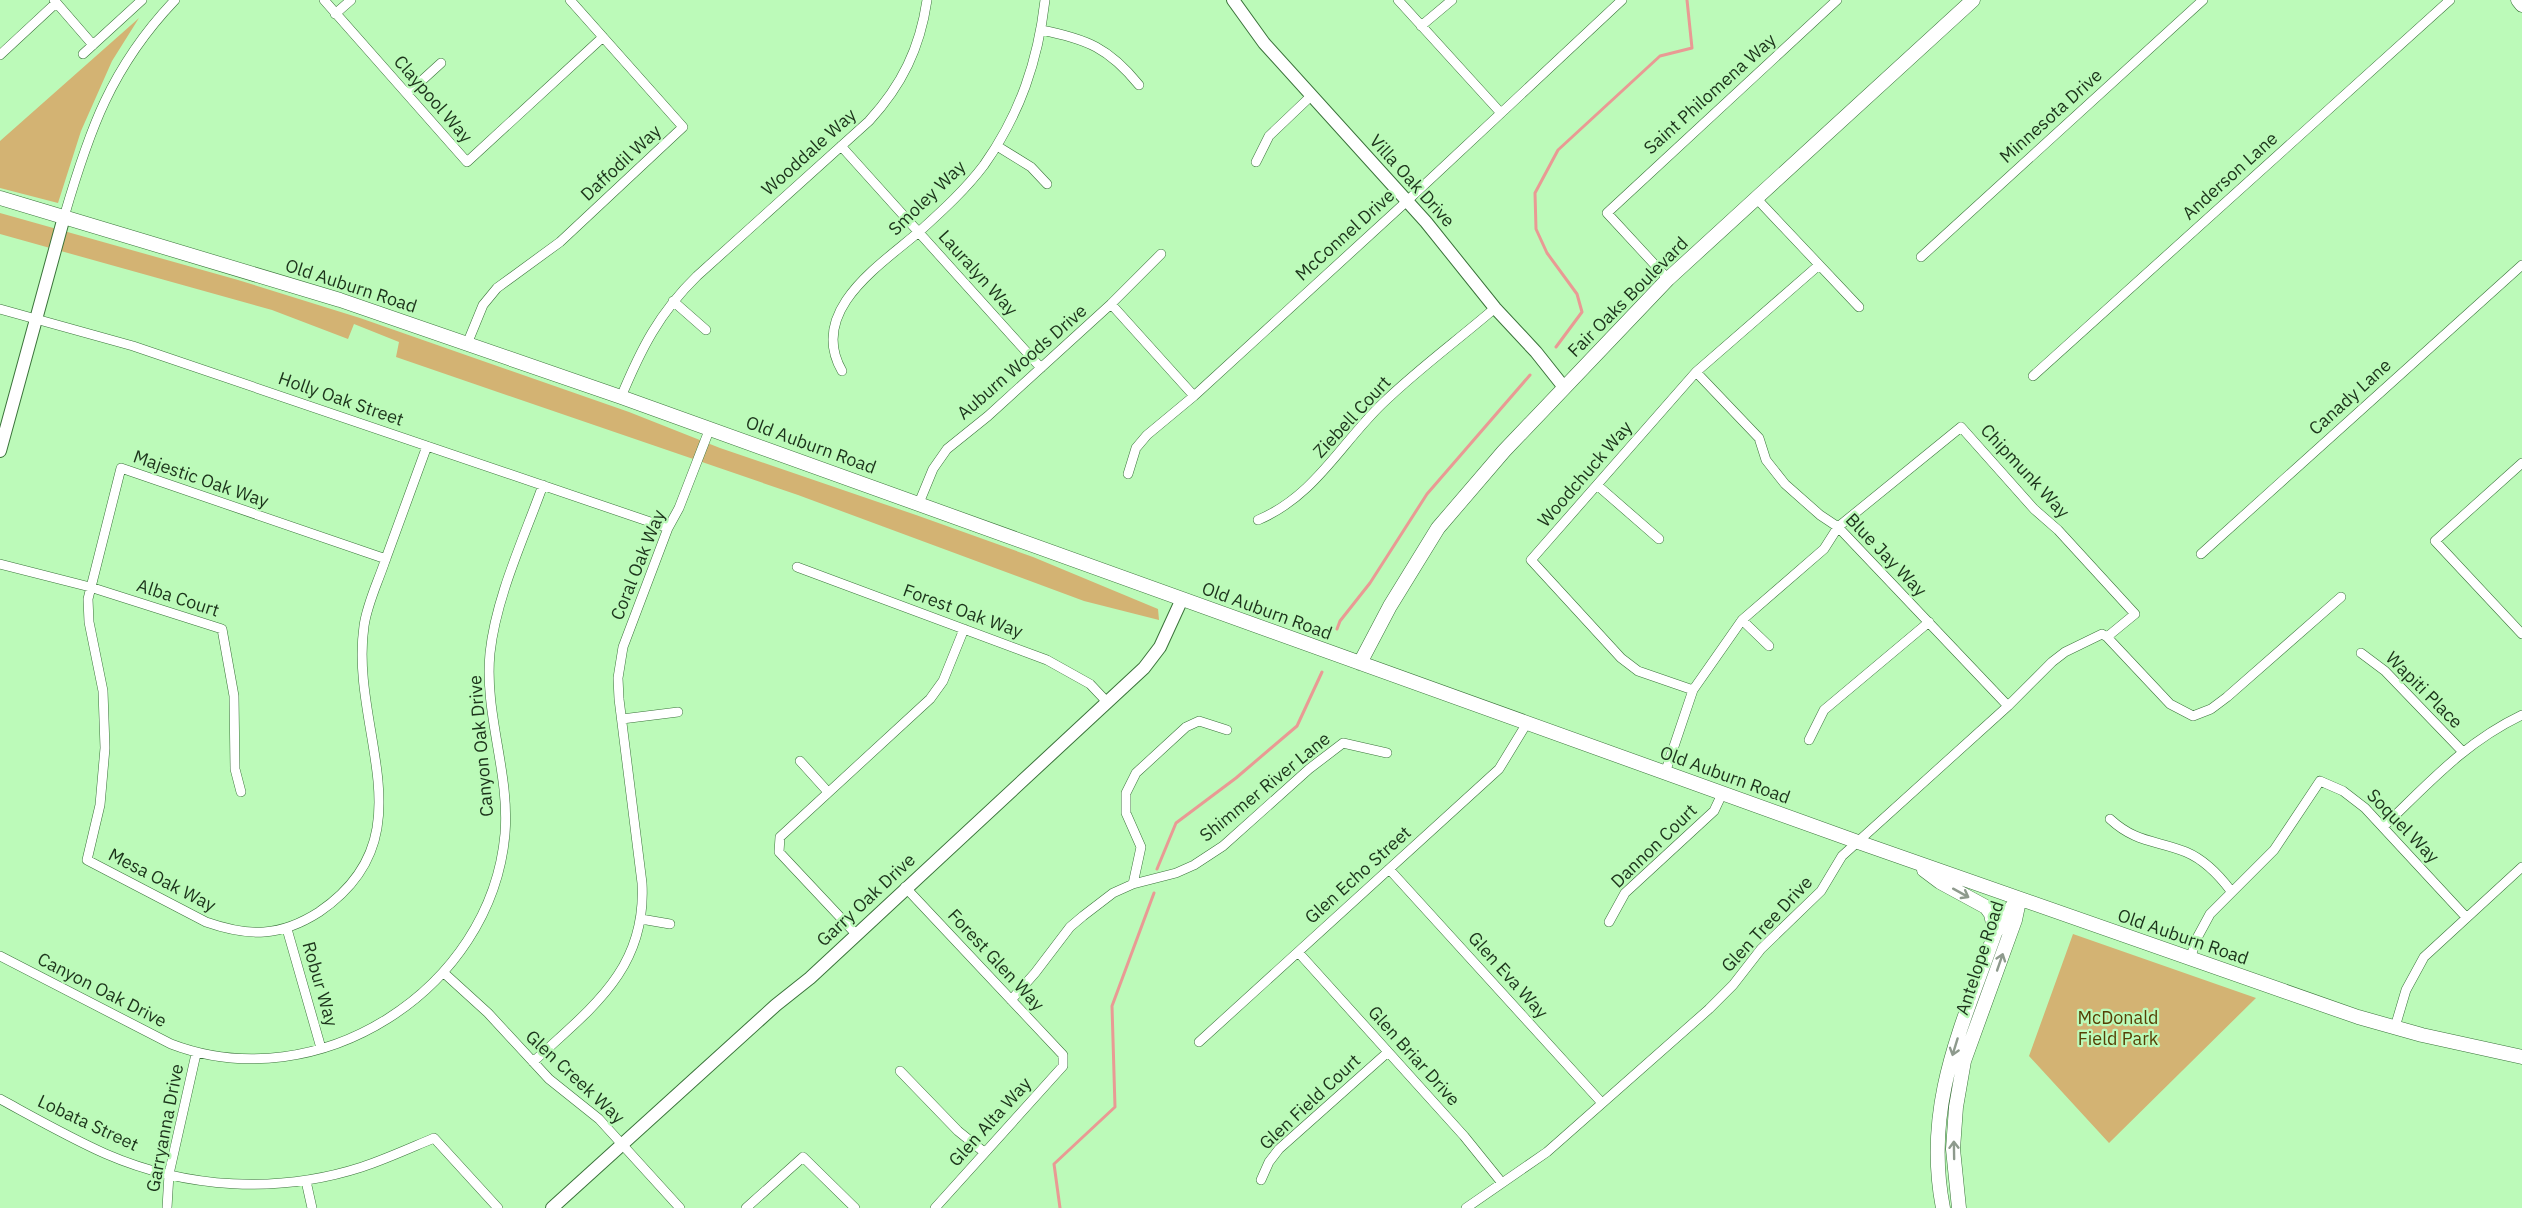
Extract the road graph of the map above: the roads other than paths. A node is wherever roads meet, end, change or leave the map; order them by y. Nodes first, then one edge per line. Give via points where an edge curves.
1 (142, 0) edge
2 (174, 0) edge
3 (324, 0) edge
4 (351, 0) edge
5 (570, 0) edge
6 (927, 0) edge
7 (1045, 0) edge
8 (1233, 0) edge
9 (1398, 0) edge
10 (1452, 0) edge
11 (1622, 0) edge
12 (1837, 0) edge
13 (1973, 0) edge
14 (2203, 0) edge
15 (2450, 0) edge
16 (2518, 0) edge
17 (55, 1) edge
18 (2522, 4) edge
19 (335, 14) junction
20 (1421, 26) junction
21 (1041, 30) junction
22 (603, 37) junction
23 (93, 45) junction
24 (83, 54) dead end
25 (0, 55) edge
26 (441, 63) dead end
27 (1139, 85) dead end
28 (407, 94) junction
29 (1311, 96) junction
30 (1500, 112) junction
31 (840, 146) junction
32 (997, 146) junction
33 (1256, 162) dead end
34 (1047, 184) dead end
35 (0, 198) edge
36 (1756, 199) junction
37 (1407, 201) junction
38 (64, 217) junction
39 (919, 232) junction
40 (1161, 254) dead end
41 (1921, 257) dead end
42 (1819, 265) junction
43 (2522, 266) edge
44 (1668, 279) junction
45 (673, 301) junction
46 (1112, 304) junction
47 (1495, 308) junction
48 (1859, 308) dead end
49 (0, 309) edge
50 (37, 318) junction
51 (705, 330) dead end
52 (467, 344) junction
53 (1041, 368) junction
54 (842, 371) dead end
55 (1696, 372) junction
56 (2033, 376) dead end
57 (1563, 386) junction
58 (1194, 396) junction
59 (621, 397) junction
60 (710, 428) junction
61 (1, 444) edge
62 (427, 446) junction
63 (2522, 463) edge
64 (1128, 474) dead end
65 (543, 485) junction
66 (1597, 485) junction
67 (919, 503) junction
68 (1258, 520) dead end
69 (1838, 527) junction
70 (668, 528) junction
71 (1659, 539) dead end
72 (2201, 554) dead end
73 (386, 559) junction
74 (0, 564) edge
75 (797, 567) dead end
76 (90, 587) junction
77 (2341, 597) dead end
78 (1182, 599) junction
79 (1742, 620) junction
80 (1929, 622) junction
81 (964, 629) junction
82 (2522, 634) edge
83 (2107, 637) junction
84 (1769, 646) dead end
85 (2361, 653) dead end
86 (1360, 663) junction
87 (1693, 690) junction
88 (1108, 703) junction
89 (2008, 706) junction
90 (678, 712) dead end
91 (2522, 715) edge
92 (622, 719) junction
93 (1527, 723) junction
94 (1227, 730) dead end
95 (1809, 740) dead end
96 (2462, 752) junction
97 (1387, 753) dead end
98 (800, 761) dead end
99 (1665, 773) junction
100 (241, 792) dead end
101 (828, 792) junction
102 (1722, 794) junction
103 (2110, 819) dead end
104 (2383, 826) junction
105 (1858, 842) junction
106 (1915, 862) junction
107 (2522, 867) edge
108 (1389, 869) junction
109 (1133, 884) junction
110 (905, 887) junction
111 (2231, 891) junction
112 (2019, 899) junction
113 (2466, 916) junction
114 (641, 919) junction
115 (1609, 922) dead end
116 (670, 924) dead end
117 (287, 929) junction
118 (1995, 933) junction
119 (856, 934) junction
120 (1298, 952) junction
121 (0, 956) edge
122 (2190, 959) junction
123 (444, 973) junction
124 (1011, 1000) junction
125 (2396, 1028) junction
126 (1199, 1042) dead end
127 (321, 1048) junction
128 (1388, 1052) junction
129 (196, 1054) junction
130 (1063, 1055) joint
131 (2522, 1057) edge
132 (532, 1062) junction
133 (900, 1071) dead end
134 (1, 1103) edge
135 (1602, 1103) junction
136 (623, 1146) junction
137 (984, 1152) junction
138 (169, 1174) junction
139 (1261, 1180) dead end
140 (306, 1181) junction
141 (1502, 1183) junction
142 (167, 1208) edge
143 (312, 1208) edge
144 (498, 1208) edge
145 (552, 1208) edge
146 (681, 1208) edge
147 (746, 1208) edge
148 (855, 1208) edge
149 (935, 1208) edge
150 (1466, 1208) edge
151 (1943, 1208) edge
152 (1959, 1208) edge

1 - 23 street
2 - 38 street via 134,49 107,94 88,138
3 - 19 street, Claypool Way
4 - 19 street
5 - 22 street, Daffodil Way
6 - 31 street, Wooddale Way via 919,38 903,76 876,113
7 - 21 street, Smoley Way
8 - 29 street, Villa Oak Drive via 1264,43
9 - 20 street
10 - 20 street
11 - 30 street, McConnel Drive
12 - 44 street, Saint Philomena Way via 1606,213
13 - 36 main road, Fair Oaks Boulevard
14 - 41 street, Minnesota Drive
15 - 56 street, Anderson Lane
16 - 18 main road
17 - 23 street
17 - 25 street
19 - 28 street, Claypool Way
20 - 30 street
21 - 27 street via 1098,47 1123,65
21 - 32 street, Smoley Way via 1026,89
22 - 28 street, Claypool Way via 467,162
22 - 52 street, Daffodil Way via 683,126 560,242 497,288 483,305
23 - 24 street
26 - 28 street
29 - 33 street via 1269,136
29 - 37 street, Villa Oak Drive
30 - 37 street, McConnel Drive
31 - 39 street, Lauralyn Way
31 - 45 street, Wooddale Way
32 - 34 street via 1032,167
32 - 39 street, Smoley Way via 966,186
35 - 38 main road, Old Auburn Road
36 - 42 street
36 - 44 main road, Fair Oaks Boulevard
37 - 47 street, Villa Oak Drive
37 - 58 street, McConnel Drive
38 - 50 street
38 - 52 main road, Old Auburn Road via 340,300
39 - 53 street, Lauralyn Way
39 - 54 street, Smoley Way via 864,277 849,297 833,331 834,354
40 - 46 street, Auburn Woods Drive
42 - 48 street
42 - 55 street, Woodchuck Way
43 - 72 street, Canady Lane
44 - 57 main road, Fair Oaks Boulevard
45 - 51 street
45 - 59 street, Wooddale Way via 649,336
46 - 53 street, Auburn Woods Drive
46 - 58 street
47 - 57 street, Villa Oak Drive
47 - 68 street, Ziebell Court via 1383,403 1303,492
49 - 50 street, Holly Oak Street
50 - 61 street
50 - 62 street, Holly Oak Street via 133,346
52 - 59 main road, Old Auburn Road
53 - 67 street, Auburn Woods Drive via 942,455
55 - 66 street, Woodchuck Way
55 - 69 street, Blue Jay Way via 1759,438 1766,460 1785,484
57 - 86 main road, Fair Oaks Boulevard via 1438,528
58 - 64 street, McConnel Drive via 1140,442
59 - 60 main road, Old Auburn Road
60 - 67 main road, Old Auburn Road
60 - 70 street, Coral Oak Way
62 - 65 street, Holly Oak Street
62 - 73 street, Mesa Oak Way
63 - 82 street via 2436,541
65 - 70 street, Holly Oak Street
65 - 123 street, Canyon Oak Drive via 500,607 490,654 491,702 505,797 500,861 480,919
66 - 71 street
66 - 87 street, Woodchuck Way via 1531,560 1638,671
67 - 78 main road, Old Auburn Road
69 - 79 street, Chipmunk Way via 1824,549
69 - 80 street, Blue Jay Way
69 - 83 street, Chipmunk Way via 1961,426 2135,614
70 - 92 street, Coral Oak Way via 621,656 618,678
73 - 76 street, Majestic Oak Way via 121,468
73 - 117 street, Mesa Oak Way via 369,608 362,648 379,802 377,833 367,863 348,888 326,907
74 - 76 street, Alba Court
75 - 81 street, Forest Oak Way
76 - 100 street, Alba Court via 222,629 233,685 235,769
76 - 117 street, Mesa Oak Way via 89,622 103,691 105,748 100,805 87,860 223,928 257,932
77 - 83 street via 2227,697 2193,716 2170,704
78 - 86 main road, Old Auburn Road
78 - 88 street, Garry Oak Drive via 1156,654
79 - 84 street
79 - 87 street, Chipmunk Way
80 - 89 street, Blue Jay Way
80 - 95 street via 1824,710
81 - 88 street, Forest Oak Way via 1066,669 1090,684
81 - 101 street via 943,681 930,699
83 - 89 street, Glen Tree Drive via 2102,634 2065,652
85 - 96 street, Wapiti Place via 2385,671
86 - 93 main road, Old Auburn Road
87 - 99 street, Chipmunk Way
88 - 110 street, Garry Oak Drive
89 - 105 street, Glen Tree Drive
90 - 92 street
91 - 96 street
92 - 114 street, Coral Oak Way via 642,874
93 - 99 main road, Old Auburn Road
93 - 108 street, Glen Echo Street via 1498,769
94 - 109 street via 1200,721 1186,727 1136,773 1126,793 1126,813 1141,847
96 - 104 street
97 - 109 street, Shimmer River Lane via 1343,743 1223,846 1176,873
98 - 101 street
99 - 102 main road, Old Auburn Road
101 - 119 street via 780,837 779,852
102 - 105 main road, Old Auburn Road
102 - 115 street, Dannon Court via 1714,811 1625,893
103 - 111 street via 2138,838 2192,855 2212,869
104 - 111 street, Soquel Way via 2353,798 2320,781 2274,850
104 - 113 street, Soquel Way
105 - 106 main road, Old Auburn Road
105 - 135 street, Glen Tree Drive via 1842,856 1821,891 1761,949 1733,985
106 - 112 main road, Old Auburn Road
106 -> 118 main road via 1940,882 1986,907
107 - 113 street
108 - 120 street, Glen Echo Street
108 - 135 street, Glen Eva Way
109 - 124 street via 1113,893 1070,927
110 - 119 street, Garry Oak Drive
110 - 124 street, Forest Glen Way
111 - 122 street, Soquel Way via 2206,921
112 - 118 main road, Antelope Road
112 - 122 main road, Old Auburn Road
152 -> 112 main road, Antelope Road via 1953,1149 1964,1061
113 - 125 street via 2414,971
114 - 116 street
114 - 132 street, Coral Oak Way via 632,952 612,986
117 - 127 street, Robur Way
118 -> 151 main road, Antelope Road via 1941,1094 1937,1137
119 - 136 street, Garry Oak Drive
120 - 126 street, Glen Echo Street
120 - 128 street, Glen Briar Drive
121 - 129 street, Canyon Oak Drive
122 - 125 main road, Old Auburn Road
123 - 127 street, Canyon Oak Drive via 370,1030
123 - 132 street, Glen Creek Way via 488,1013
124 - 130 street, Forest Glen Way
125 - 131 main road, Old Auburn Road
127 - 129 street, Canyon Oak Drive via 286,1058
128 - 139 street, Glen Field Court via 1279,1149
128 - 141 street, Glen Briar Drive
129 - 138 street, Garryanna Drive
130 - 137 street, Glen Alta Way via 1063,1066
132 - 136 street, Glen Creek Way via 599,1119
133 - 137 street
134 - 138 street, Lobata Street via 107,1154
135 - 141 street, Glen Tree Drive via 1547,1152
136 - 145 street, Garry Oak Drive
136 - 146 street, Glen Creek Way
137 - 149 street, Glen Alta Way
138 - 140 street, Lobata Street via 245,1185
138 - 142 street, Garryanna Drive
140 - 143 street
140 - 144 street, Lobata Street via 359,1168 434,1137
141 - 150 street, Glen Tree Drive
147 - 148 street via 803,1156

